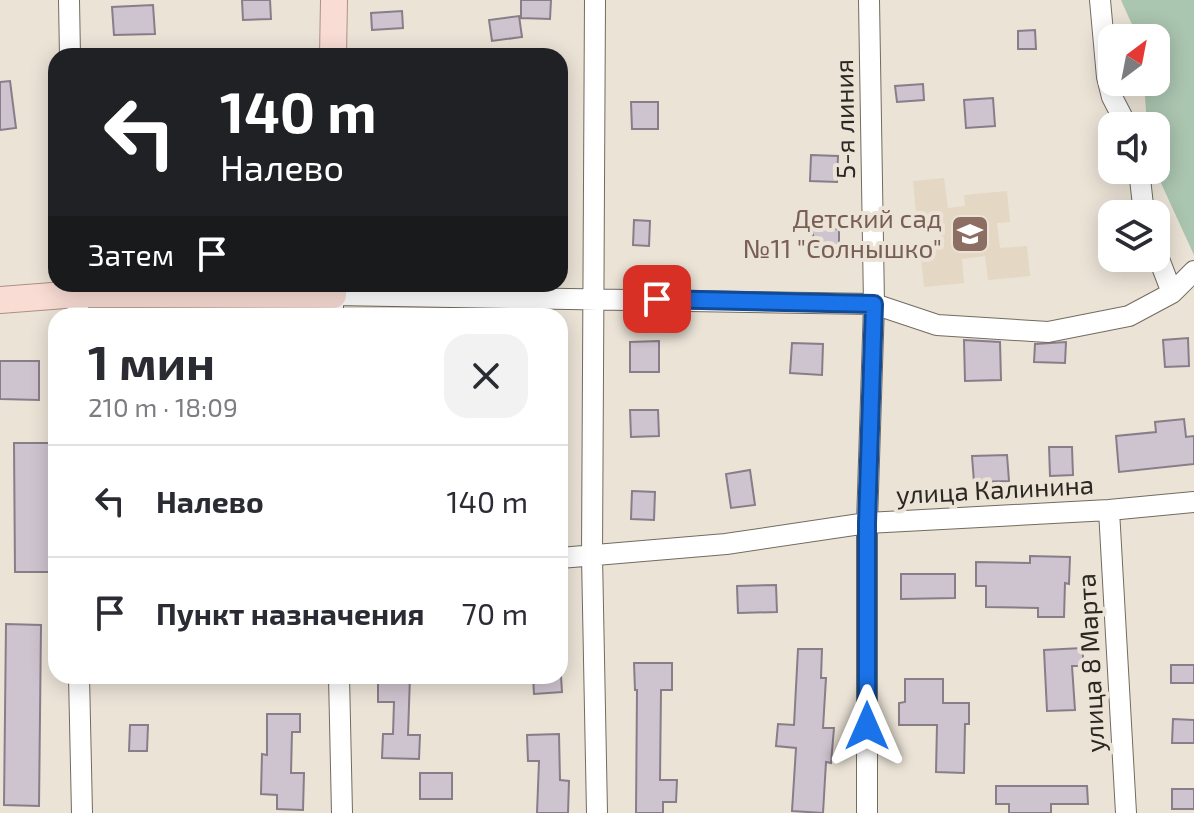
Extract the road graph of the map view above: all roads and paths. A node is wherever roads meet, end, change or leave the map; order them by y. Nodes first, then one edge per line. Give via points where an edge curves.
1 (69, 0) edge
2 (334, 0) edge
3 (595, 0) edge
4 (869, 0) edge
5 (1100, 0) edge
6 (70, 48) edge
7 (333, 48) edge
8 (1120, 112) edge
9 (1194, 271) edge
10 (1164, 272) edge
11 (1172, 293) junction
12 (78, 298) edge
13 (333, 298) edge
14 (595, 298) junction
15 (0, 300) edge
16 (874, 304) junction
17 (1194, 502) edge
18 (1109, 510) junction
19 (867, 523) junction
20 (592, 556) junction
21 (568, 558) edge
22 (79, 684) edge
23 (339, 684) edge
24 (82, 813) edge
25 (342, 813) edge
26 (597, 813) edge
27 (867, 813) edge
28 (1126, 813) edge

1 - 6 street
2 - 7 main road
3 - 14 street
4 - 16 street, 5-я линия
5 - 8 street via 1107,77
9 - 11 street
10 - 11 street
11 - 16 street via 1129,316 1048,332 937,325
12 - 13 main road
12 - 15 main road
13 - 14 street
14 - 16 street
14 - 20 street
16 - 19 street, 5-я линия
17 - 18 street, улица Калинина
18 - 19 street, улица Калинина
18 - 28 street, улица 8 Марта
19 - 20 street, улица Калинина via 726,544
19 - 27 street, 5-я линия
20 - 21 street, улица Калинина
20 - 26 street
22 - 24 street
23 - 25 street

